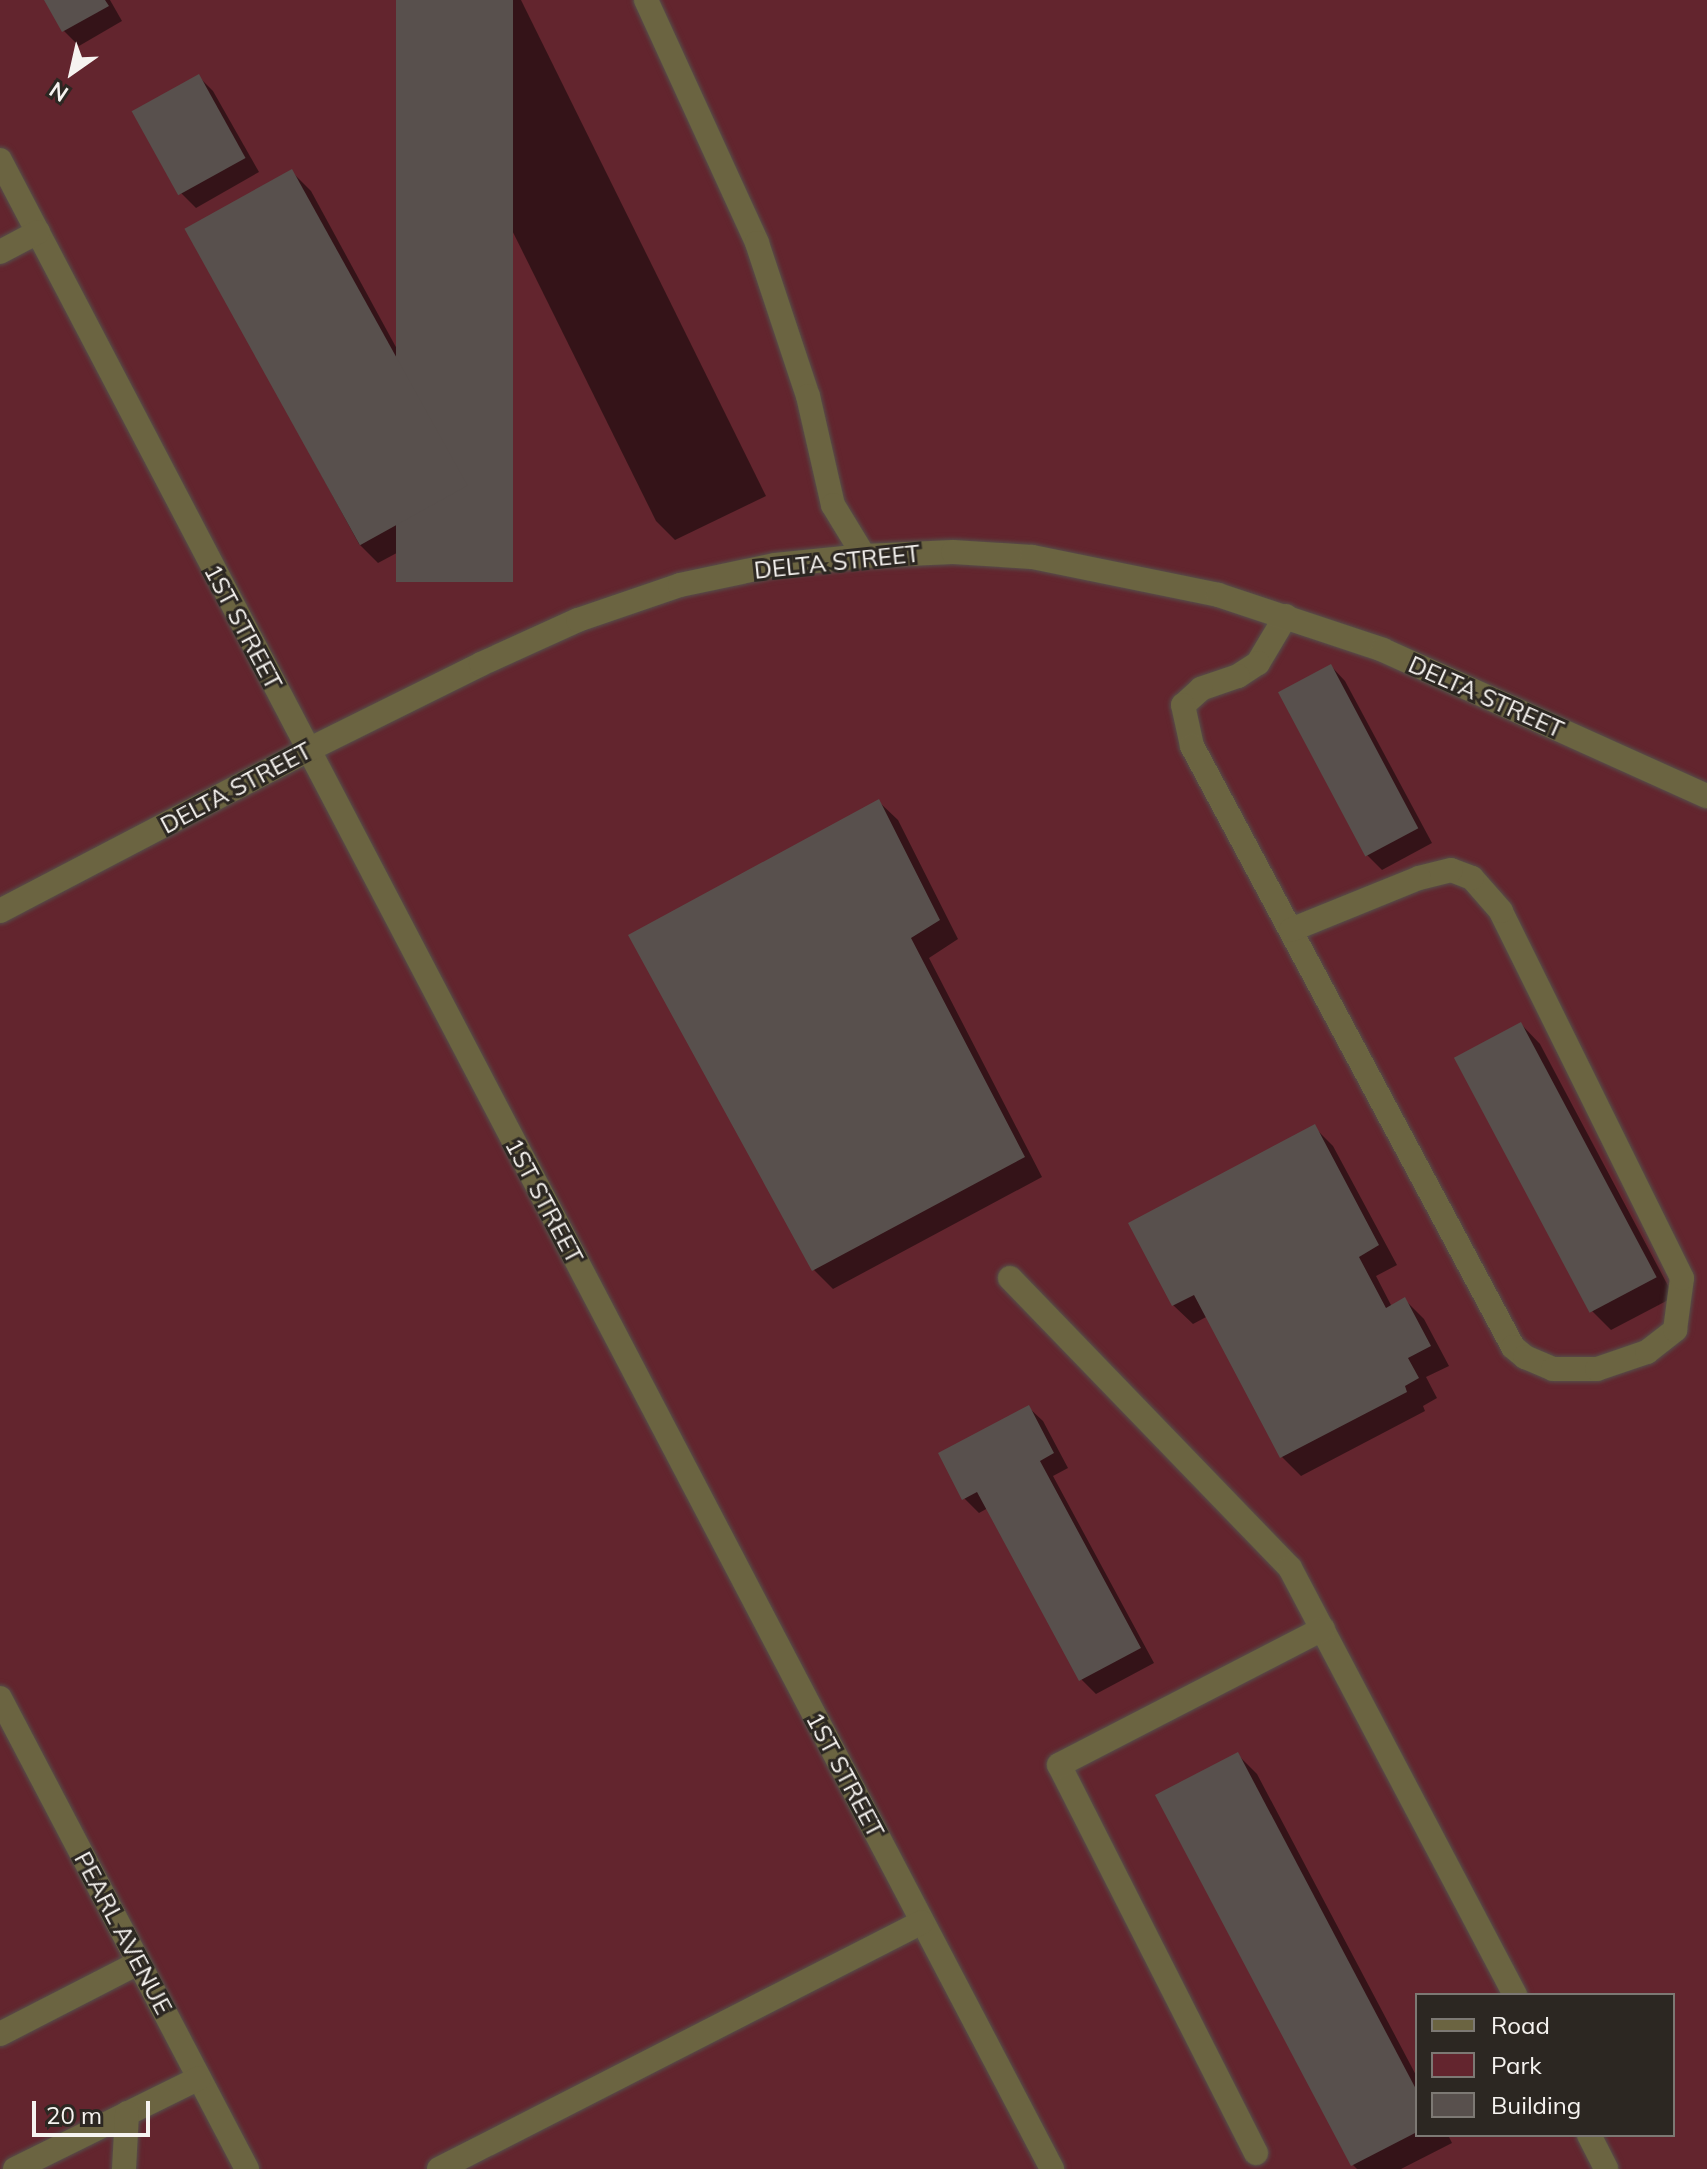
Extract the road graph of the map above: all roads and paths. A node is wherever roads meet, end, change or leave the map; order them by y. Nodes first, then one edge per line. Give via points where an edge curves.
1 (646, 0) edge
2 (0, 160) edge
3 (38, 232) junction
4 (0, 252) edge
5 (864, 556) junction
6 (1286, 616) junction
7 (308, 750) junction
8 (1707, 796) edge
9 (0, 911) edge
10 (1291, 930) junction
11 (1010, 1278) dead end
12 (1323, 1629) junction
13 (0, 1698) edge
14 (922, 1922) junction
15 (138, 1963) junction
16 (1514, 1993) edge
17 (0, 2034) edge
18 (199, 2078) junction
19 (127, 2113) junction
20 (1590, 2137) edge
21 (1256, 2153) dead end
22 (15, 2169) edge
23 (124, 2169) edge
24 (247, 2169) edge
25 (439, 2169) edge
26 (1052, 2169) edge
27 (1606, 2169) edge

1 - 5 street via 757,243 808,396 833,505
2 - 3 street, 1ST STREET
3 - 4 street
3 - 7 street, 1ST STREET
5 - 6 street, DELTA STREET via 953,552 1032,557 1218,595
5 - 7 street, DELTA STREET via 775,565 680,585 578,620
6 - 8 street, DELTA STREET via 1383,650
6 - 10 street via 1258,663 1201,689 1183,705 1192,746
7 - 9 street, DELTA STREET
7 - 14 street, 1ST STREET
10 - 10 street via 1419,878 1451,870 1472,878 1501,911 1682,1278 1675,1330 1647,1352 1597,1369 1553,1369 1513,1347
11 - 12 street via 1290,1568
12 - 16 street
12 - 21 street via 1059,1765
13 - 15 street, PEARL AVENUE
14 - 25 street
14 - 26 street, 1ST STREET
15 - 17 street
15 - 18 street, PEARL AVENUE
18 - 19 street
18 - 24 street, PEARL AVENUE
19 - 22 street
19 - 23 street
20 - 27 street

